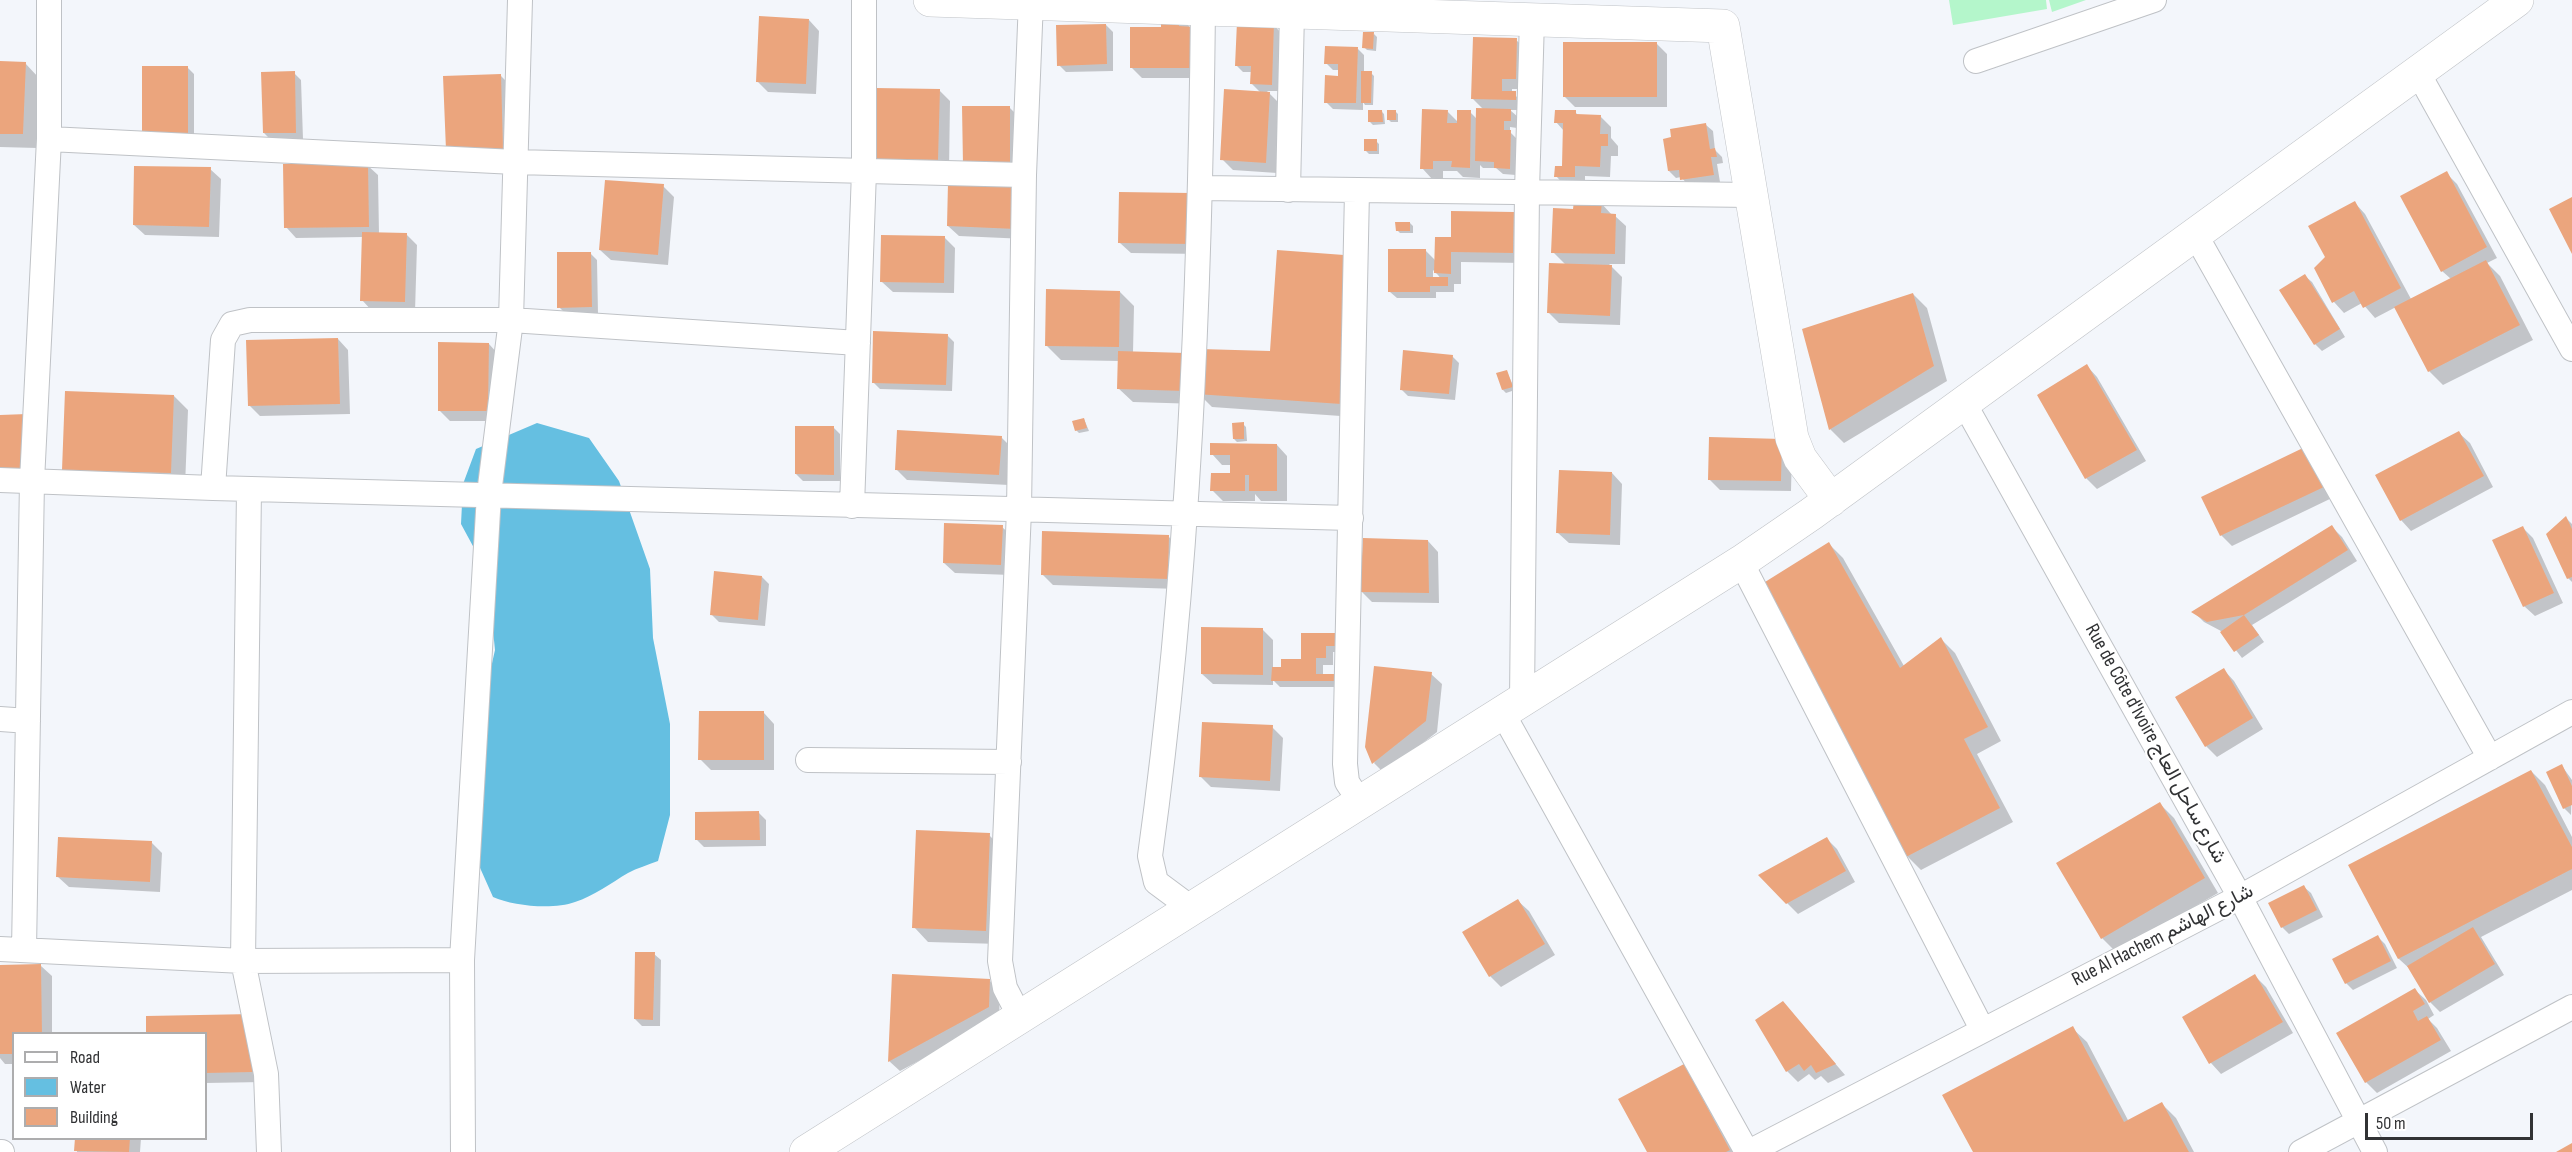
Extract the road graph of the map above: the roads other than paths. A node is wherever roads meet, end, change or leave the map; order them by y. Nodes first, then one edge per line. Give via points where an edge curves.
1 (49, 0) edge
2 (520, 0) edge
3 (864, 0) edge
4 (930, 0) edge
5 (2154, 0) edge
6 (2517, 0) edge
7 (1031, 2) edge
8 (1290, 6) edge
9 (1203, 9) junction
10 (1532, 19) junction
11 (1976, 61) dead end
12 (2417, 72) junction
13 (49, 139) junction
14 (515, 162) junction
15 (864, 171) junction
16 (1024, 175) junction
17 (1201, 188) junction
18 (1288, 190) junction
19 (1357, 191) junction
20 (1527, 192) junction
21 (1751, 195) junction
22 (2195, 234) junction
23 (511, 320) junction
24 (858, 343) junction
25 (2572, 349) edge
26 (1964, 403) junction
27 (0, 480) edge
28 (32, 481) junction
29 (213, 488) junction
30 (249, 489) junction
31 (489, 494) junction
32 (1831, 500) junction
33 (852, 506) junction
34 (1019, 510) junction
35 (1186, 514) junction
36 (1351, 518) junction
37 (1741, 562) junction
38 (1512, 706) junction
39 (2572, 712) edge
40 (0, 719) edge
41 (28, 721) junction
42 (2490, 758) junction
43 (808, 759) dead end
44 (1009, 762) junction
45 (1360, 802) junction
46 (2240, 897) junction
47 (1191, 908) junction
48 (0, 949) edge
49 (24, 950) junction
50 (462, 960) junction
51 (243, 961) junction
52 (2572, 1007) edge
53 (1020, 1017) junction
54 (1982, 1029) junction
55 (2358, 1121) junction
56 (269, 1152) edge
57 (463, 1152) edge
58 (806, 1152) edge
59 (1748, 1152) edge
60 (2301, 1152) edge
61 (2375, 1152) edge

1 - 13 street
2 - 14 street
3 - 15 street
4 - 7 street
5 - 11 street
6 - 12 street
7 - 9 street
7 - 16 street
8 - 9 street
8 - 10 street
8 - 18 street
9 - 17 street
10 - 20 street
10 - 21 street via 1723,26
12 - 22 street
12 - 25 street
13 - 14 street
13 - 28 street
14 - 15 street
14 - 23 street
15 - 16 street
15 - 24 street
16 - 34 street
17 - 18 street
17 - 35 street
18 - 19 street
19 - 20 street
19 - 36 street
20 - 21 street
20 - 38 street
21 - 32 street via 1792,438 1800,458
22 - 26 street
22 - 42 street
23 - 24 street
23 - 29 street via 250,320 232,324 223,340
23 - 31 street
24 - 33 street
26 - 32 street
26 - 46 street, Rue de Côte d'Ivoire شارع ساحل العاج
27 - 28 street
28 - 29 street
28 - 41 street
29 - 30 street
30 - 31 street
30 - 51 street
31 - 33 street
31 - 50 street
32 - 37 street
33 - 34 street
34 - 35 street
34 - 44 street
35 - 36 street
35 - 47 street via 1150,856 1156,882
36 - 45 street via 1345,764 1347,782
37 - 38 street
37 - 54 street
38 - 45 street
38 - 59 street
39 - 42 street, Rue Al Hachem شارع الهاشم
40 - 41 street
41 - 49 street
42 - 46 street, Rue Al Hachem شارع الهاشم
43 - 44 street
44 - 53 street via 1000,961 1005,988
45 - 47 street
46 - 54 street, Rue Al Hachem شارع الهاشم
46 - 55 street, Rue de Côte d'Ivoire شارع ساحل العاج
47 - 53 street
48 - 49 street
49 - 51 street
50 - 51 street
50 - 57 street
51 - 56 street via 266,1074
52 - 55 street
53 - 58 street
54 - 59 street, Rue Al Hachem شارع الهاشم
55 - 60 street
55 - 61 street, Rue de Côte d'Ivoire شارع ساحل العاج

